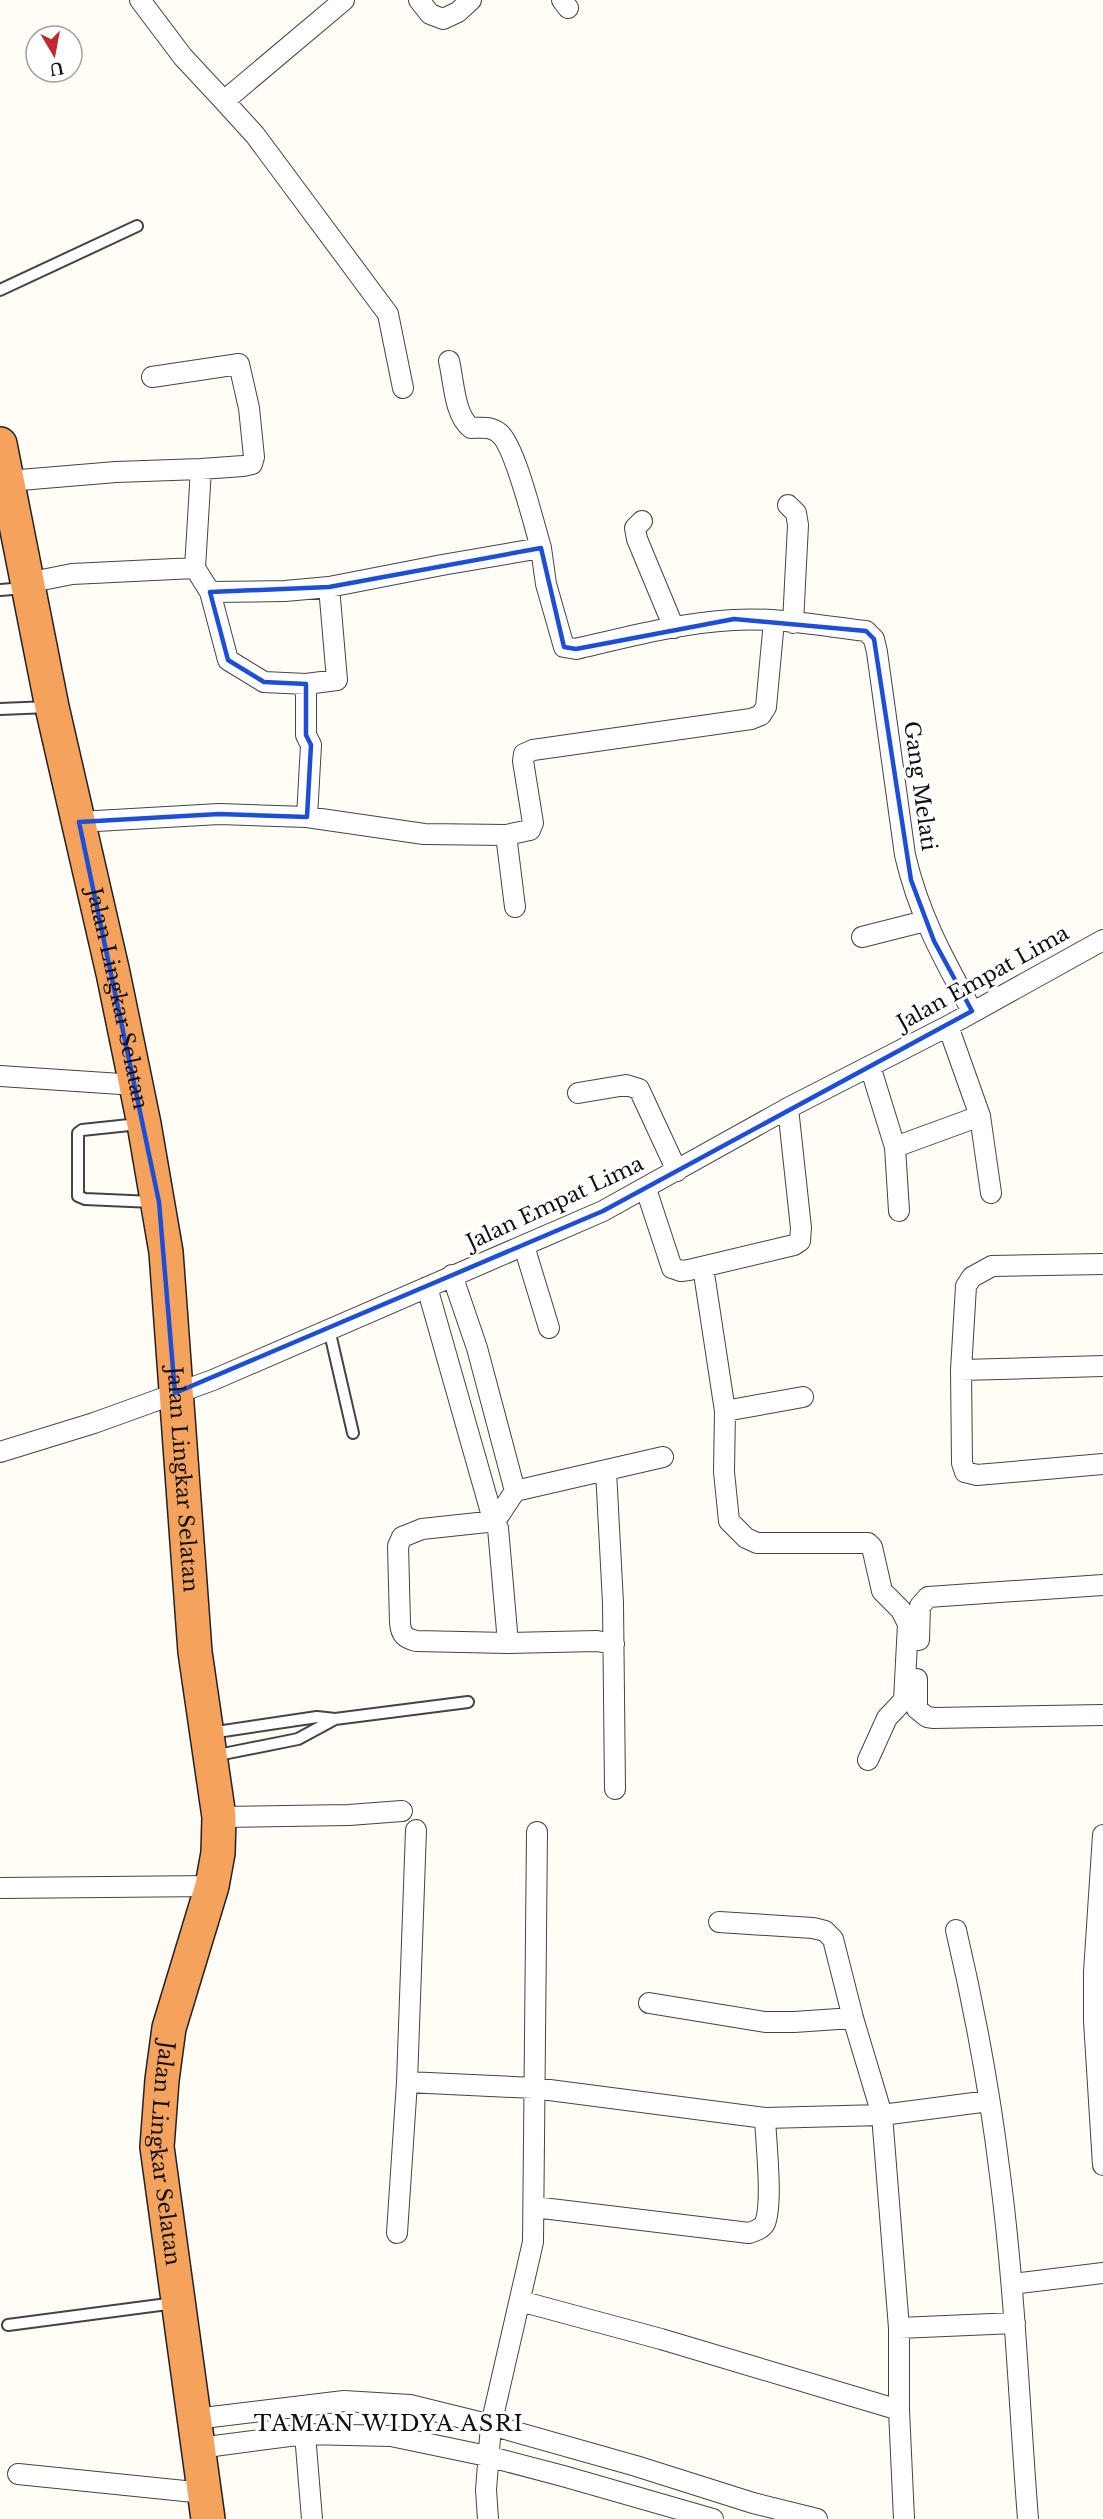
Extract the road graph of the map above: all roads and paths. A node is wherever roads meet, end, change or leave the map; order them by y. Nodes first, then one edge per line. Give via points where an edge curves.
1 (344, 0) edge
2 (419, 0) edge
3 (471, 0) edge
4 (152, 4) edge
5 (229, 106) junction
6 (137, 226) dead end
7 (0, 290) edge
8 (449, 361) dead end
9 (152, 377) dead end
10 (403, 388) dead end
11 (0, 444) edge
12 (201, 469) junction
13 (8, 481) junction
14 (788, 505) dead end
15 (642, 521) dead end
16 (541, 548) junction
17 (195, 568) junction
18 (329, 587) junction
19 (14, 589) edge
20 (210, 592) junction
21 (784, 622) junction
22 (674, 628) junction
23 (306, 684) junction
24 (52, 707) junction
25 (0, 709) edge
26 (306, 817) junction
27 (79, 822) junction
28 (506, 835) junction
29 (515, 907) dead end
30 (926, 921) junction
31 (862, 937) dead end
32 (1103, 940) edge
33 (972, 1011) junction
34 (948, 1026) junction
35 (870, 1066) junction
36 (0, 1077) edge
37 (136, 1085) junction
38 (578, 1093) dead end
39 (788, 1108) junction
40 (980, 1116) junction
41 (144, 1124) junction
42 (895, 1147) junction
43 (677, 1171) junction
44 (646, 1189) junction
45 (991, 1192) dead end
46 (159, 1202) junction
47 (899, 1211) dead end
48 (524, 1246) junction
49 (1103, 1264) edge
50 (703, 1267) junction
51 (452, 1275) junction
52 (427, 1287) junction
53 (549, 1328) dead end
54 (329, 1329) junction
55 (1103, 1366) edge
56 (961, 1371) junction
57 (175, 1393) junction
58 (803, 1397) dead end
59 (725, 1411) junction
60 (353, 1433) dead end
61 (0, 1452) edge
62 (663, 1457) dead end
63 (1103, 1464) edge
64 (606, 1471) junction
65 (515, 1491) junction
66 (494, 1524) junction
67 (1103, 1585) edge
68 (508, 1643) junction
69 (614, 1644) junction
70 (468, 1702) dead end
71 (1103, 1715) edge
72 (335, 1719) junction
73 (210, 1745) junction
74 (868, 1760) dead end
75 (615, 1789) dead end
76 (402, 1811) dead end
77 (219, 1817) junction
78 (417, 1830) dead end
79 (537, 1832) dead end
80 (1103, 1835) edge
81 (212, 1886) junction
82 (0, 1888) edge
83 (719, 1922) dead end
84 (956, 1930) dead end
85 (649, 2003) dead end
86 (853, 2018) junction
87 (1099, 2054) edge
88 (407, 2082) junction
89 (534, 2088) junction
90 (989, 2101) junction
91 (882, 2115) junction
92 (765, 2118) junction
93 (1103, 2165) edge
94 (534, 2207) junction
95 (397, 2234) dead end
96 (1103, 2273) edge
97 (1012, 2284) junction
98 (520, 2301) junction
99 (180, 2315) junction
100 (1015, 2323) junction
101 (8, 2325) dead end
102 (899, 2328) junction
103 (898, 2410) junction
104 (491, 2425) junction
105 (197, 2433) junction
106 (305, 2434) junction
107 (488, 2456) junction
108 (18, 2474) dead end
109 (206, 2506) edge
110 (312, 2519) edge
111 (488, 2519) edge
112 (713, 2519) edge
113 (815, 2519) edge
114 (904, 2519) edge
115 (1028, 2519) edge

1 - 5 street
2 - 3 street via 430,14 443,20
4 - 5 street via 183,57
5 - 10 street via 255,135 388,314
6 - 7 lane
8 - 16 street via 465,423 500,434 512,455
9 - 12 street via 239,364 249,408 252,464
11 - 13 highway, Jalan Lingkar Selatan
12 - 13 street
12 - 17 street
13 - 19 highway, Jalan Lingkar Selatan
14 - 21 street via 796,513 798,525
15 - 22 street via 635,528 637,539
16 - 18 street
16 - 22 street, Gang Melati via 546,584 564,647 576,650
17 - 19 street via 72,574
17 - 20 street
18 - 20 street
18 - 23 street via 337,680
19 - 24 highway, Jalan Lingkar Selatan
20 - 23 street via 228,660 264,682
21 - 22 street, Gang Melati via 734,620
21 - 28 street via 761,715 524,754 533,823 530,830
21 - 30 street, Gang Melati via 866,631 874,639 905,855
23 - 26 street via 306,735 311,745
24 - 25 lane
24 - 27 highway, Jalan Lingkar Selatan
26 - 27 street via 219,814
26 - 28 street via 424,834
27 - 37 highway, Jalan Lingkar Selatan
28 - 29 street
30 - 31 street
30 - 33 street, Gang Melati
32 - 33 street, Jalan Empat Lima
33 - 34 street, Jalan Empat Lima
34 - 35 street, Jalan Empat Lima
34 - 40 street
35 - 39 street, Jalan Empat Lima
35 - 42 street
36 - 37 street
37 - 41 highway, Jalan Lingkar Selatan
38 - 43 street via 626,1084 639,1089
39 - 43 street, Jalan Empat Lima
39 - 50 street via 800,1241
40 - 42 street
40 - 45 street
41 - 46 highway, Jalan Lingkar Selatan
41 - 46 lane via 78,1133 78,1196
42 - 47 street
43 - 44 street, Jalan Empat Lima
44 - 48 street, Jalan Empat Lima
44 - 50 street via 672,1268 681,1271
46 - 57 highway, Jalan Lingkar Selatan
48 - 51 street, Jalan Empat Lima
48 - 53 street
49 - 56 street via 992,1266 972,1277 966,1286
50 - 59 street
51 - 52 street, Jalan Empat Lima
51 - 65 street via 477,1348
52 - 54 street, Jalan Empat Lima
52 - 66 street
54 - 57 street, Jalan Empat Lima
54 - 60 lane
55 - 56 street
56 - 63 street via 965,1472 977,1475
57 - 61 street, Jalan Empat Lima
57 - 73 highway, Jalan Lingkar Selatan via 196,1664
58 - 59 street
59 - 74 street via 724,1472 729,1521 757,1543 868,1543 882,1591 906,1616 904,1700 887,1718
62 - 64 street
64 - 65 street
64 - 69 street
65 - 66 street
66 - 68 street via 500,1538
66 - 68 street via 422,1529 402,1537 398,1546 401,1633 416,1641
67 - 71 street via 928,1597 920,1606 916,1703 921,1712 934,1718
68 - 69 street
69 - 75 street
70 - 72 lane
72 - 73 lane via 317,1717
72 - 73 lane via 298,1739
73 - 77 highway, Jalan Lingkar Selatan
76 - 77 street
77 - 81 highway, Jalan Lingkar Selatan
78 - 88 street
79 - 89 street
80 - 87 street via 1094,1972
81 - 82 street
81 - 99 highway, Jalan Lingkar Selatan via 169,2028 157,2147
83 - 86 street via 825,1931 833,1938
84 - 90 street via 974,2007
85 - 86 street via 765,2022
86 - 91 street
87 - 93 street
88 - 89 street
88 - 95 street
89 - 92 street
89 - 94 street
90 - 91 street
90 - 97 street
91 - 92 street
91 - 102 street
92 - 94 street via 768,2203 765,2224 760,2229 749,2233
94 - 98 street via 533,2242
96 - 97 street
97 - 100 street
98 - 103 street
98 - 104 street
99 - 101 lane
99 - 105 highway, Jalan Lingkar Selatan
100 - 102 street
100 - 115 street
102 - 103 street
103 - 114 street
104 - 105 street via 410,2405 344,2401
104 - 107 street
104 - 113 street
105 - 106 street
105 - 109 highway, Jalan Lingkar Selatan
106 - 107 street via 391,2436
106 - 110 street
107 - 111 street
107 - 112 street
108 - 109 street

